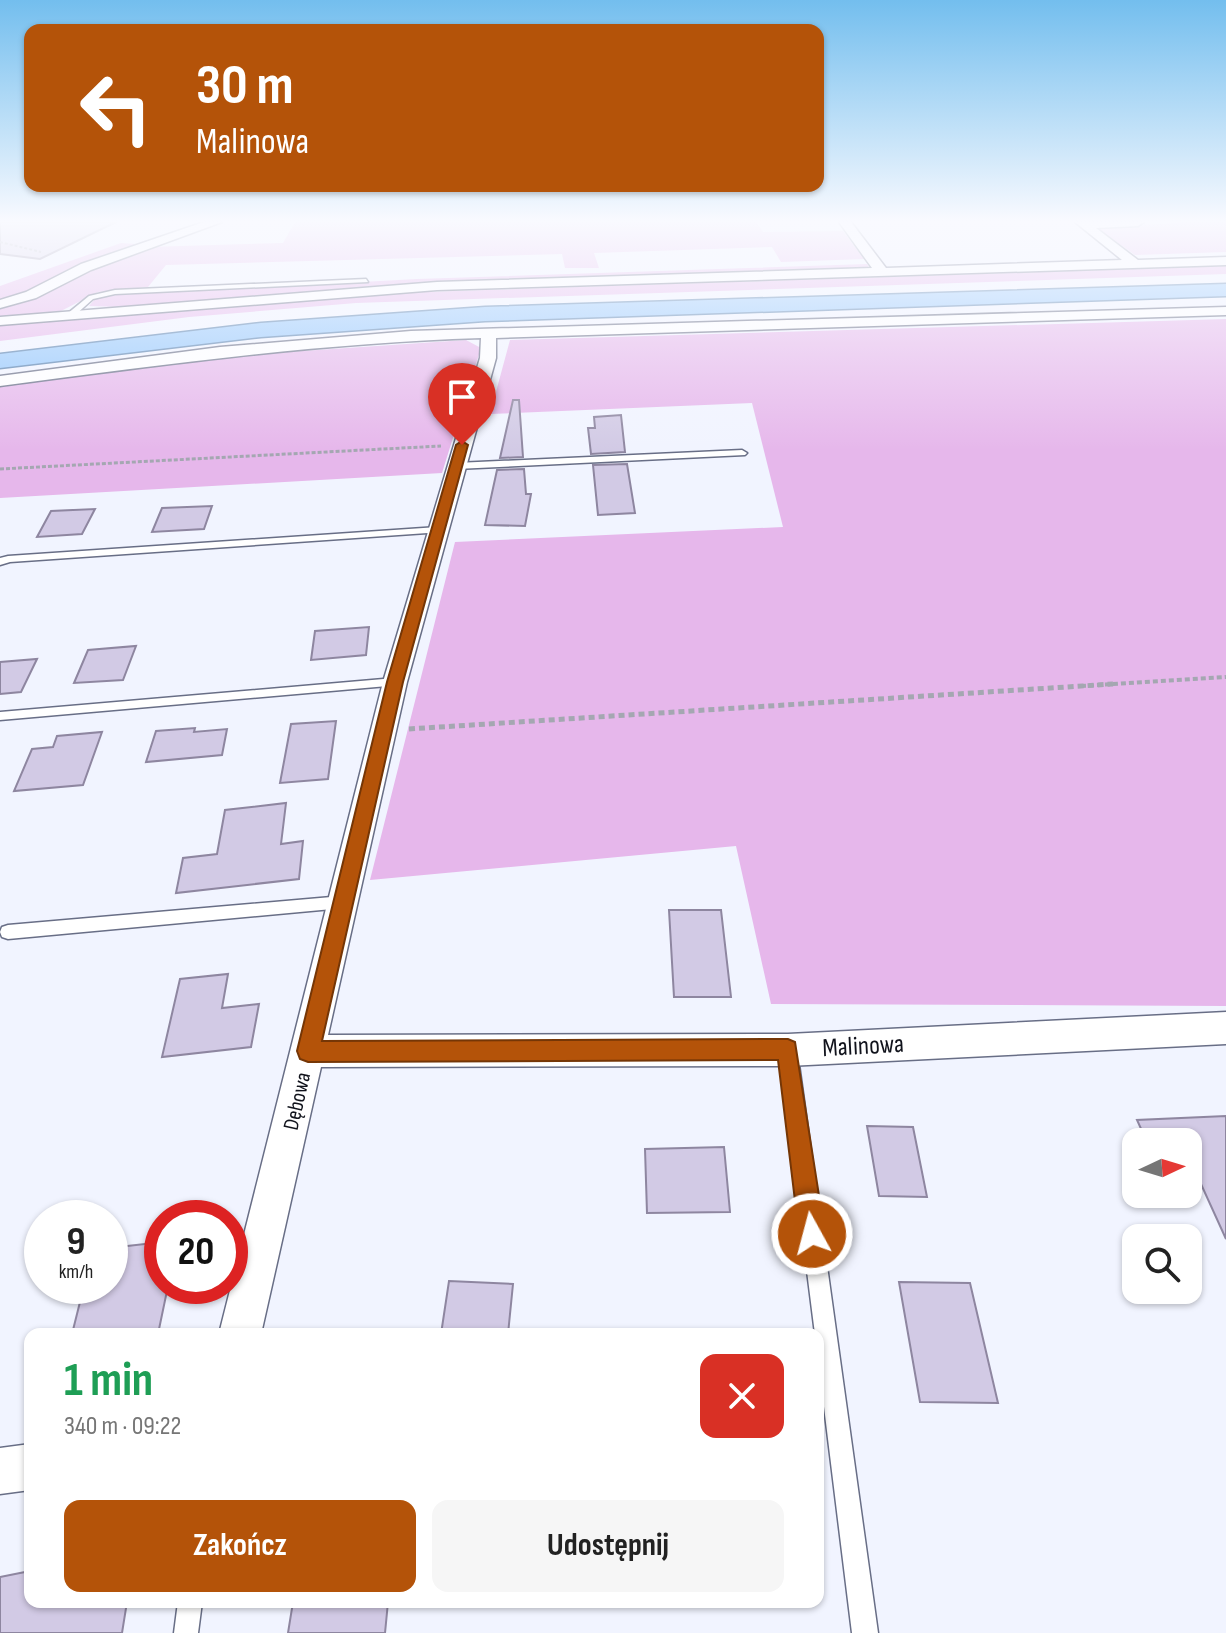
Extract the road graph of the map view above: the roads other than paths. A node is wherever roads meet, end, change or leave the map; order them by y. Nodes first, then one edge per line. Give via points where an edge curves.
1 (20, 298) edge
2 (90, 298) edge
3 (277, 298) edge
4 (713, 298) edge
5 (992, 298) edge
6 (0, 304) edge
7 (1226, 311) edge
8 (71, 314) junction
9 (0, 321) edge
10 (489, 334) junction
11 (0, 349) edge
12 (0, 361) edge
13 (0, 381) edge
14 (742, 453) dead end
15 (459, 455) junction
16 (438, 530) junction
17 (0, 562) edge
18 (395, 682) junction
19 (0, 716) edge
20 (343, 902) junction
21 (8, 932) dead end
22 (1226, 1028) edge
23 (788, 1050) junction
24 (308, 1051) junction
25 (241, 1328) edge
26 (24, 1468) edge
27 (0, 1471) edge
28 (189, 1608) edge
29 (186, 1632) edge
30 (865, 1633) edge

1 - 6 street
2 - 8 lane
3 - 8 street
4 - 11 highway via 361,310 218,321
5 - 12 highway via 428,318 208,335
7 - 10 street
8 - 9 street
10 - 13 street via 284,345
10 - 15 street, Dębowa via 488,358
14 - 15 lane
15 - 16 street, Dębowa
16 - 17 lane
16 - 18 street, Dębowa
18 - 19 lane
18 - 20 street, Dębowa
20 - 21 lane
20 - 24 street, Dębowa
22 - 23 street, Malinowa
23 - 24 street, Malinowa
23 - 30 lane
24 - 25 street, Dębowa
26 - 27 street
28 - 29 lane

